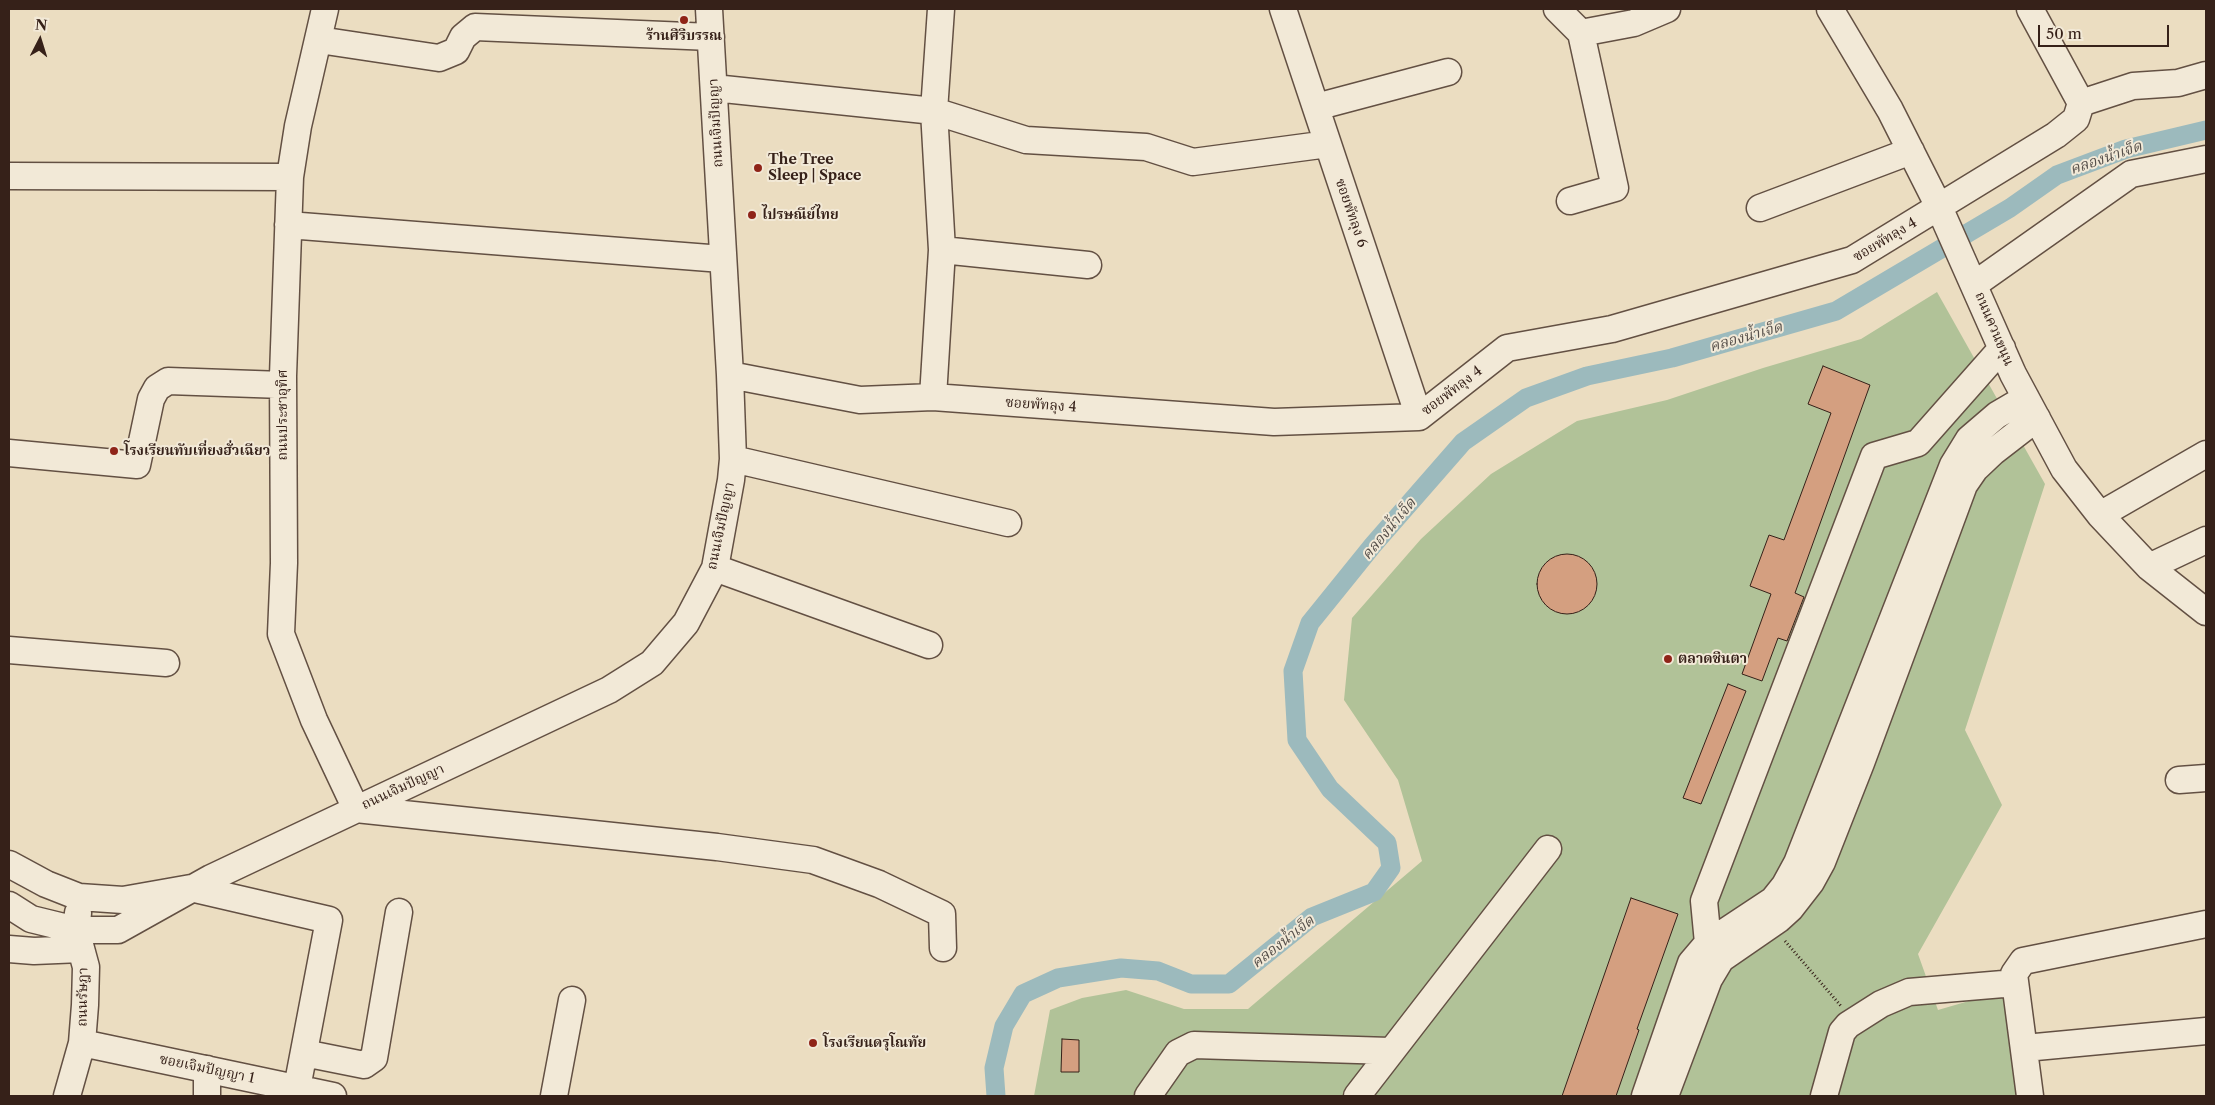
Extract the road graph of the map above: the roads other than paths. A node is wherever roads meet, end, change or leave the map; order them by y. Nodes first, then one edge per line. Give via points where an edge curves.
1 (325, 9) edge
2 (709, 9) edge
3 (942, 9) edge
4 (1283, 9) edge
5 (1557, 9) edge
6 (1667, 9) edge
7 (1830, 9) edge
8 (2030, 9) edge
9 (1581, 33) junction
10 (711, 37) junction
11 (320, 40) junction
12 (1448, 72) dead end
13 (2206, 75) edge
14 (714, 88) junction
15 (2081, 103) junction
16 (1316, 107) junction
17 (934, 111) junction
18 (1328, 144) junction
19 (1911, 151) junction
20 (2206, 159) edge
21 (9, 176) edge
22 (290, 177) junction
23 (1570, 200) dead end
24 (1940, 207) junction
25 (1760, 208) dead end
26 (288, 225) junction
27 (942, 250) junction
28 (722, 258) junction
29 (1088, 265) dead end
30 (1973, 280) junction
31 (2002, 348) junction
32 (730, 375) junction
33 (283, 385) junction
34 (932, 398) junction
35 (2031, 408) junction
36 (1419, 417) junction
37 (9, 453) edge
38 (2206, 454) edge
39 (733, 459) junction
40 (2100, 515) junction
41 (1008, 523) dead end
42 (2206, 540) edge
43 (2149, 567) junction
44 (715, 568) junction
45 (2206, 612) edge
46 (929, 645) dead end
47 (9, 650) edge
48 (166, 663) dead end
49 (2206, 778) edge
50 (2179, 780) dead end
51 (356, 810) junction
52 (1548, 849) dead end
53 (9, 864) edge
54 (191, 888) junction
55 (79, 897) junction
56 (9, 905) edge
57 (399, 912) dead end
58 (1766, 916) junction
59 (2206, 924) edge
60 (79, 940) junction
61 (1708, 943) junction
62 (943, 948) dead end
63 (9, 949) edge
64 (2015, 983) junction
65 (572, 1000) dead end
66 (2206, 1030) edge
67 (82, 1043) junction
68 (2025, 1048) junction
69 (1390, 1051) junction
70 (304, 1053) junction
71 (206, 1069) junction
72 (297, 1088) junction
73 (67, 1096) edge
74 (207, 1096) edge
75 (333, 1096) edge
76 (554, 1096) edge
77 (1148, 1096) edge
78 (1357, 1096) edge
79 (1645, 1096) edge
80 (1665, 1096) edge
81 (1824, 1096) edge
82 (2030, 1096) edge

1 - 11 street, ถนนประชาอุทิศ
2 - 10 street, ถนนเจิมปัญญา
3 - 17 street
4 - 16 street, ซอยพัทลุง 6
5 - 9 street
6 - 9 street via 1634,23
7 - 19 street, ถนนควนขนุน
8 - 15 street
9 - 23 street via 1615,188
10 - 11 street via 475,28 463,37 456,51 439,58
10 - 14 street, ถนนเจิมปัญญา
11 - 22 street, ถนนประชาอุทิศ via 298,126
12 - 16 street
13 - 15 street via 2178,83 2133,86
14 - 17 street
14 - 28 street, ถนนเจิมปัญญา
15 - 24 street, ซอยพัทลุง 4 via 2076,119 2056,135
16 - 18 street, ซอยพัทลุง 6
17 - 18 street via 1026,140 1146,147 1193,162
17 - 27 street
18 - 36 street, ซอยพัทลุง 6
19 - 24 street, ถนนควนขนุน
19 - 25 street
20 - 30 street via 2131,174
21 - 22 street
22 - 26 street, ถนนประชาอุทิศ
24 - 30 street, ถนนควนขนุน
24 - 36 street, ซอยพัทลุง 4 via 1852,260 1612,329 1507,348
26 - 28 street
26 - 33 street, ถนนประชาอุทิศ
27 - 29 street
27 - 34 street
28 - 32 street, ถนนเจิมปัญญา
30 - 31 street, ถนนควนขนุน
31 - 35 street, ถนนควนขนุน
31 - 61 street via 1918,443 1874,456 1704,901
32 - 34 street, ซอยพัทลุง 4 via 860,400
32 - 39 street, ถนนเจิมปัญญา
33 - 37 street via 168,381 157,388 151,399 137,465
33 - 51 street, ถนนประชาอุทิศ via 281,634 314,720
34 - 36 street, ซอยพัทลุง 4 via 1274,422
35 - 40 street, ถนนควนขนุน via 2064,470
35 - 58 street via 1993,452 1975,469 1956,480 1850,761 1814,876 1790,909
38 - 40 street
39 - 41 street
39 - 44 street, ถนนเจิมปัญญา
40 - 43 street, ถนนควนขนุน
42 - 43 street
43 - 45 street, ถนนควนขนุน
44 - 46 street
44 - 51 street, ถนนเจิมปัญญา via 686,623 652,663 609,690
47 - 48 street
49 - 50 street
51 - 54 street, ถนนเจิมปัญญา
51 - 62 street via 813,860 879,884 942,914
52 - 69 street
53 - 55 street
54 - 55 street via 123,900
54 - 60 street via 118,930
54 - 70 street via 329,920
55 - 60 street, ถนนรัษฎา
56 - 60 street via 31,919
57 - 70 street via 374,1058 364,1065
58 - 61 street
58 - 80 street via 1721,959 1709,979
59 - 64 street via 2023,961 2014,974
60 - 63 street via 34,951
60 - 67 street, ถนนรัษฎา via 86,967
61 - 79 street via 1691,963
64 - 68 street
64 - 81 street via 1909,992 1881,1004 1842,1032
65 - 76 street
66 - 68 street
67 - 71 street, ซอยเจิมปัญญา 1
67 - 73 street, ถนนรัษฎา
68 - 82 street
69 - 77 street via 1194,1045 1178,1053
69 - 78 street
70 - 72 street
71 - 72 street, ซอยเจิมปัญญา 1
71 - 74 street
72 - 75 street, ซอยเจิมปัญญา 1

